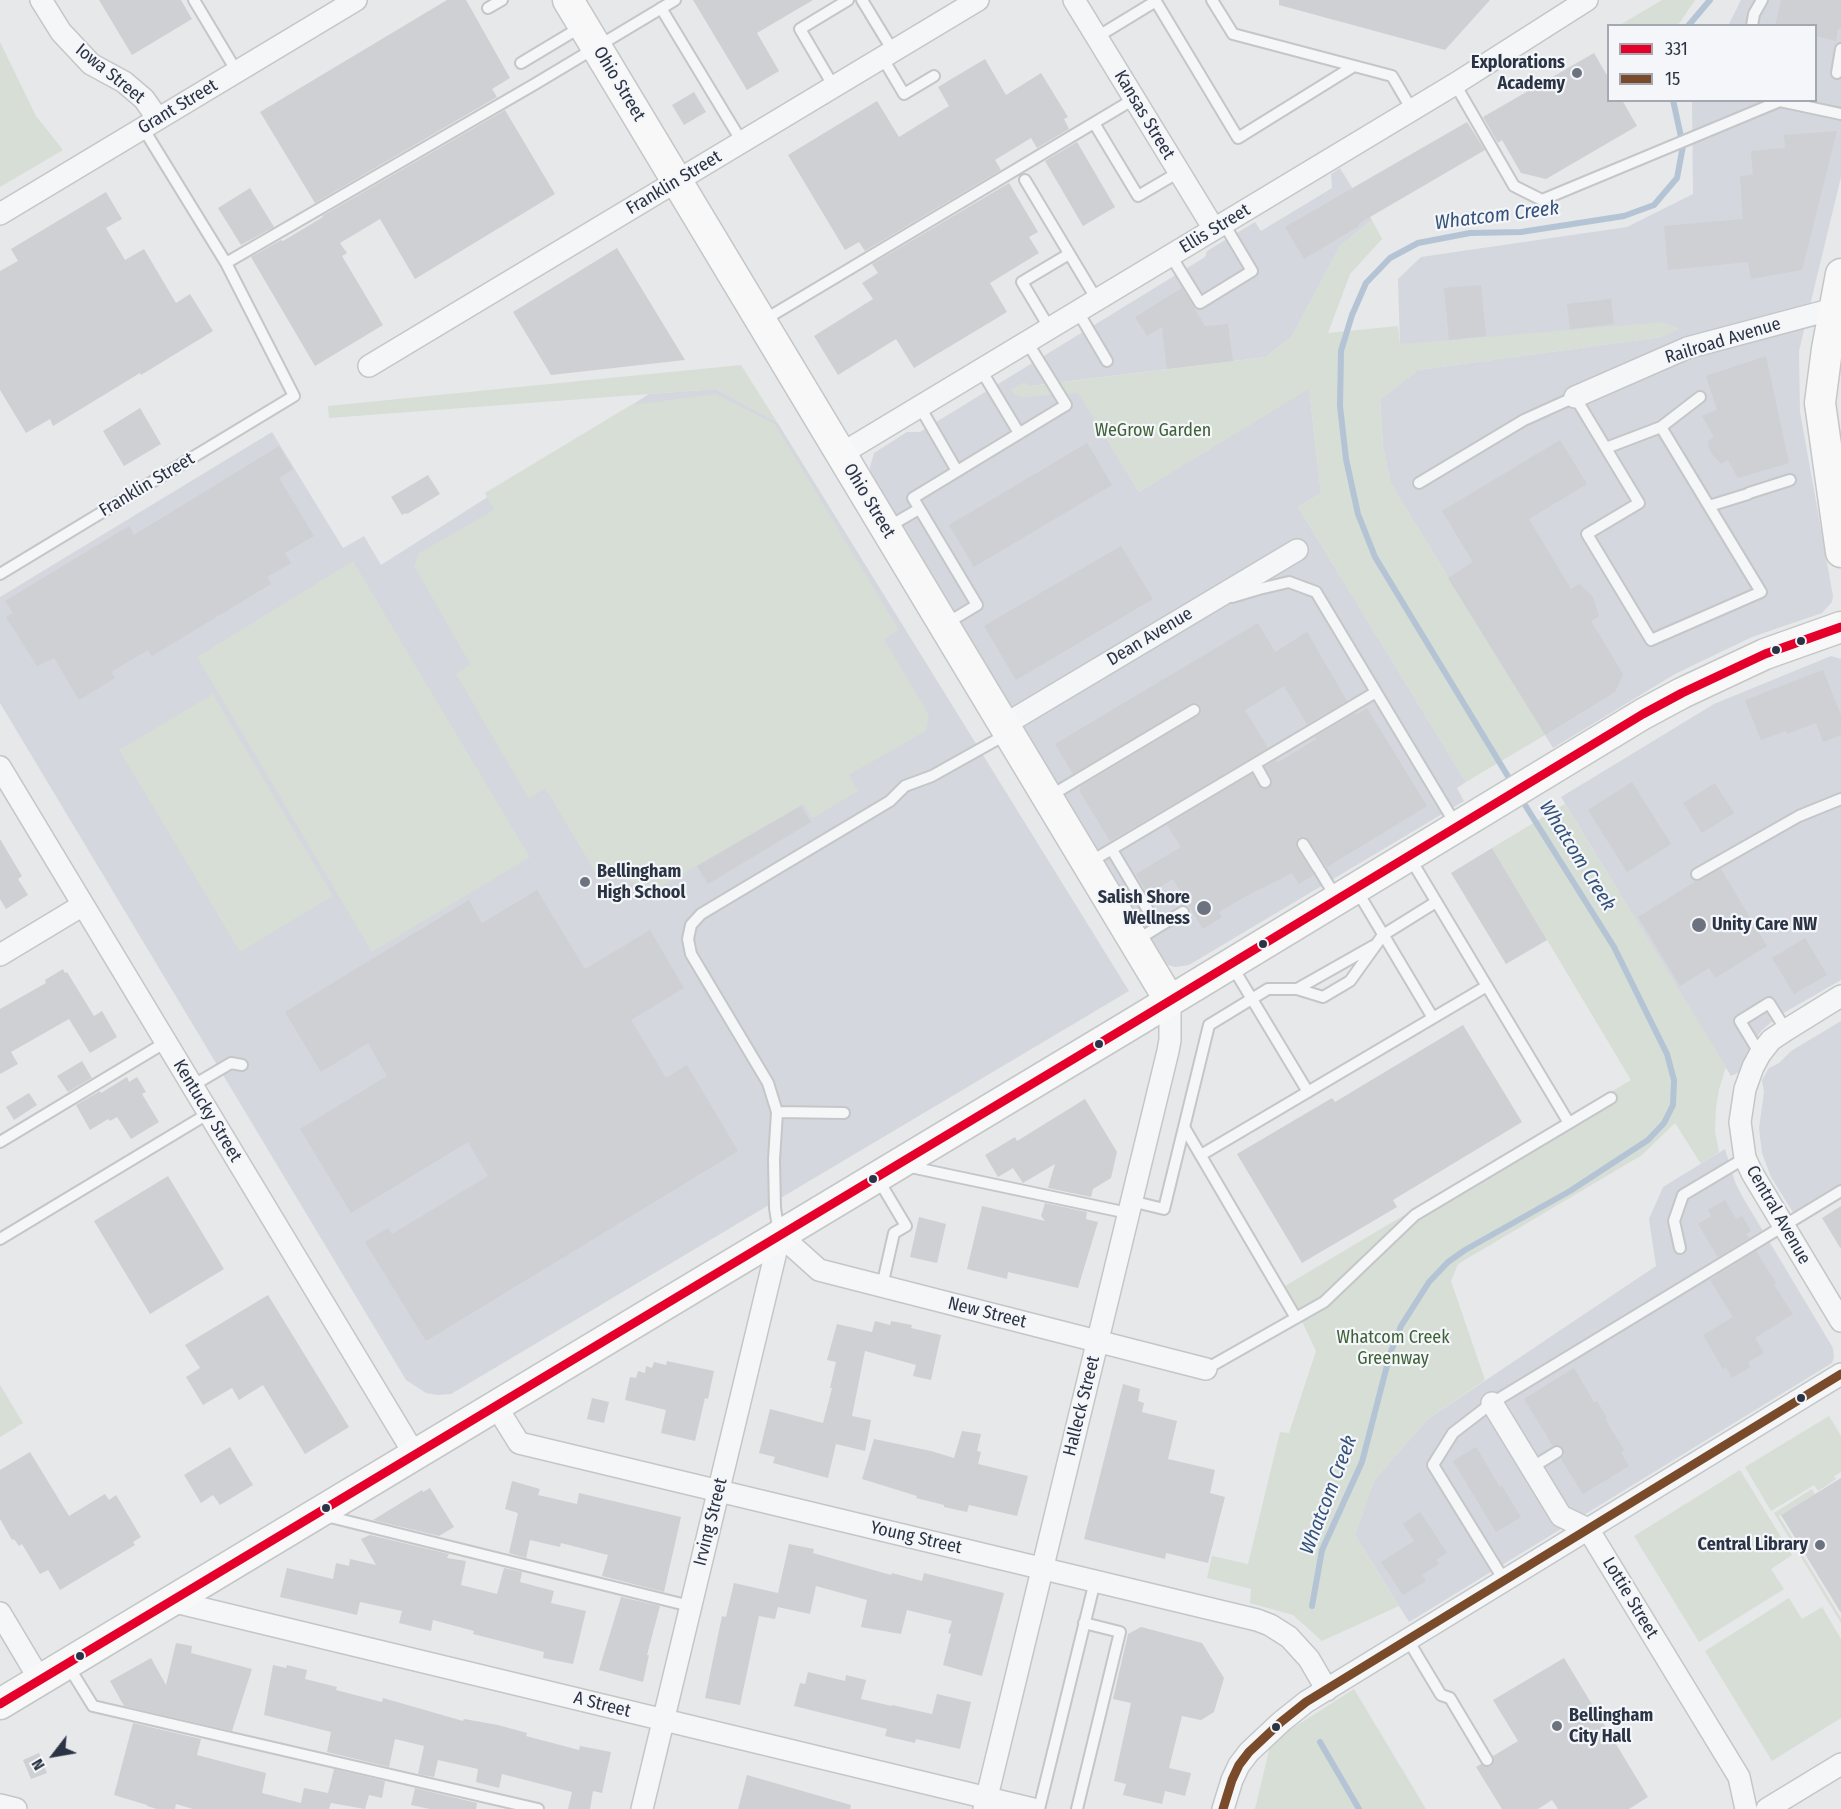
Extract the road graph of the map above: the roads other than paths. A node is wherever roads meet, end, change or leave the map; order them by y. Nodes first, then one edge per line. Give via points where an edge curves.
1 (194, 0) edge
2 (356, 0) edge
3 (502, 0) edge
4 (568, 0) edge
5 (675, 0) edge
6 (848, 0) edge
7 (862, 0) edge
8 (978, 0) edge
9 (1074, 0) edge
10 (1212, 0) edge
11 (1762, 0) edge
12 (1155, 1) edge
13 (1583, 1) edge
14 (48, 2) edge
15 (488, 8) dead end
16 (661, 8) junction
17 (1752, 24) edge
18 (590, 36) junction
19 (1097, 37) junction
20 (1841, 49) edge
21 (887, 54) junction
22 (521, 63) dead end
23 (1354, 66) junction
24 (237, 72) junction
25 (1836, 73) dead end
26 (934, 76) dead end
27 (1455, 84) junction
28 (834, 87) junction
29 (1134, 99) junction
30 (1777, 102) edge
31 (1784, 102) edge
32 (1412, 110) junction
33 (1841, 114) edge
34 (1094, 123) junction
35 (151, 124) junction
36 (742, 142) junction
37 (1179, 172) junction
38 (1025, 180) dead end
39 (677, 181) junction
40 (0, 214) edge
41 (1219, 227) junction
42 (1069, 254) junction
43 (1171, 256) junction
44 (226, 263) junction
45 (1841, 274) edge
46 (1097, 300) junction
47 (1838, 308) edge
48 (1078, 312) junction
49 (762, 322) junction
50 (1050, 329) junction
51 (1027, 342) junction
52 (1107, 361) dead end
53 (369, 366) dead end
54 (981, 370) junction
55 (1575, 397) junction
56 (1700, 397) dead end
57 (920, 407) junction
58 (1661, 427) junction
59 (1019, 433) junction
60 (1606, 448) junction
61 (841, 454) junction
62 (957, 471) junction
63 (1790, 480) dead end
64 (1419, 483) dead end
65 (1709, 506) junction
66 (919, 509) junction
67 (886, 529) junction
68 (1297, 550) dead end
69 (1841, 552) edge
70 (0, 574) edge
71 (1199, 608) junction
72 (944, 625) junction
73 (1841, 627) edge
74 (1376, 692) junction
75 (1194, 710) dead end
76 (1006, 729) junction
77 (1248, 764) junction
78 (1, 771) edge
79 (1265, 782) dead end
80 (1048, 798) junction
81 (1841, 799) edge
82 (1465, 822) junction
83 (1303, 844) dead end
84 (1409, 856) junction
85 (1100, 857) junction
86 (1697, 874) dead end
87 (1346, 894) junction
88 (1436, 902) junction
89 (83, 905) junction
90 (1183, 912) dead end
91 (1146, 935) junction
92 (1383, 935) junction
93 (1376, 945) junction
94 (0, 955) edge
95 (1230, 964) junction
96 (1487, 986) junction
97 (1297, 989) junction
98 (1841, 996) edge
99 (1251, 999) junction
100 (1170, 1001) junction
101 (1433, 1018) junction
102 (1786, 1030) junction
103 (166, 1042) junction
104 (1757, 1060) junction
105 (242, 1065) dead end
106 (192, 1086) junction
107 (1308, 1092) junction
108 (1611, 1098) dead end
109 (777, 1112) junction
110 (208, 1113) junction
111 (844, 1113) dead end
112 (1569, 1123) junction
113 (1184, 1127) junction
114 (0, 1142) edge
115 (1201, 1155) junction
116 (1745, 1158) junction
117 (888, 1171) junction
118 (1841, 1191) edge
119 (1130, 1207) junction
120 (1783, 1226) junction
121 (780, 1235) junction
122 (0, 1239) edge
123 (1680, 1248) dead end
124 (882, 1286) junction
125 (1296, 1318) junction
126 (1841, 1321) edge
127 (1097, 1341) junction
128 (1206, 1369) joint
129 (1841, 1374) edge
130 (1492, 1404) junction
131 (496, 1406) junction
132 (1557, 1452) dead end
133 (415, 1455) junction
134 (1532, 1468) junction
135 (718, 1491) junction
136 (317, 1514) junction
137 (1588, 1529) junction
138 (1042, 1569) junction
139 (1095, 1581) junction
140 (1504, 1581) junction
141 (171, 1601) junction
142 (690, 1606) junction
143 (0, 1612) edge
144 (1084, 1623) junction
145 (1408, 1640) junction
146 (67, 1664) junction
147 (40, 1680) junction
148 (1326, 1690) junction
149 (0, 1704) edge
150 (663, 1720) junction
151 (1487, 1760) dead end
152 (1841, 1764) edge
153 (985, 1803) edge
154 (0, 1805) edge
155 (16, 1809) edge
156 (538, 1809) edge
157 (642, 1809) edge
158 (1033, 1809) edge
159 (1039, 1809) edge
160 (1077, 1809) edge
161 (1223, 1809) edge
162 (1746, 1809) edge
163 (1767, 1809) edge

1 - 24 lane
2 - 24 street, Grant Street
3 - 15 lane
4 - 18 street, Ohio Street
5 - 16 lane
6 - 28 lane via 800,29
7 - 21 lane
8 - 21 street, Franklin Street
9 - 19 street, Kansas Street
10 - 23 lane via 1233,34
11 - 17 lane
12 - 19 lane
12 - 23 lane via 1238,138
13 - 27 street, Ellis Street
14 - 35 street, Iowa Street via 61,32 91,64 124,82 144,99
16 - 18 lane
16 - 36 lane
18 - 22 lane
18 - 39 street, Ohio Street
18 - 44 lane
19 - 29 street, Kansas Street
20 - 25 lane
21 - 26 lane via 904,94
21 - 28 street, Franklin Street
23 - 32 lane via 1392,76
24 - 35 street, Grant Street
27 - 30 lane via 1514,186 1542,200
27 - 32 street, Ellis Street
28 - 36 street, Franklin Street
29 - 34 lane
29 - 37 street, Kansas Street
31 - 33 lane
32 - 41 street, Ellis Street
34 - 37 lane via 1138,196
34 - 49 lane
35 - 40 street, Grant Street
35 - 44 lane
36 - 39 street, Franklin Street
37 - 41 street, Kansas Street
38 - 42 lane
39 - 49 street, Ohio Street
39 - 53 street, Franklin Street
41 - 43 street, Ellis Street
41 - 43 lane via 1252,271 1200,303
42 - 46 lane
42 - 50 lane via 1022,282
43 - 46 street, Ellis Street
44 - 70 lane, Franklin Street via 294,396
45 - 47 street
46 - 48 street, Ellis Street
47 - 55 street, Railroad Avenue via 1687,348
47 - 69 street via 1827,349 1820,403
48 - 50 street, Ellis Street
48 - 52 lane
49 - 61 street, Ohio Street
50 - 51 street, Ellis Street
51 - 54 street, Ellis Street
51 - 59 lane via 1066,405
54 - 57 street, Ellis Street
54 - 59 lane
55 - 60 lane
55 - 64 lane via 1524,420
56 - 58 lane
57 - 61 street, Ellis Street
57 - 62 lane
58 - 60 lane
58 - 65 lane
59 - 62 lane
60 - 65 lane via 1639,503 1587,534 1651,640 1761,592
61 - 67 street, Ohio Street
62 - 66 lane via 912,498
63 - 65 lane
66 - 67 lane
66 - 72 lane via 977,605
67 - 72 street, Ohio Street
68 - 71 street, Dean Avenue
71 - 74 lane via 1289,582 1316,592
71 - 76 street, Dean Avenue
72 - 76 street, Ohio Street
73 - 82 street via 1765,654 1682,693
74 - 77 lane
74 - 82 lane
75 - 80 lane
76 - 80 street, Ohio Street
76 - 109 lane via 932,776 905,786 890,801 701,914 691,926 691,954 768,1083
77 - 79 lane
77 - 85 lane
78 - 89 street, Kentucky Street
80 - 85 street, Ohio Street
81 - 86 lane via 1799,816
82 - 84 street
83 - 87 lane via 1319,870
84 - 87 street
84 - 88 lane
85 - 91 street, Ohio Street
87 - 92 lane
87 - 95 street
88 - 92 lane
88 - 96 lane
89 - 94 street
89 - 103 street, Kentucky Street
90 - 91 lane
91 - 100 street, Ohio Street
92 - 93 lane
92 - 101 lane
93 - 97 lane
93 - 97 lane via 1350,981 1323,997
95 - 99 lane
95 - 100 street
96 - 101 lane
96 - 112 lane
97 - 99 lane via 1268,989
98 - 102 street
99 - 107 lane
99 - 113 lane via 1209,1025
100 - 117 street
100 - 119 street, Halleck Street via 1170,1040
101 - 107 lane
102 - 104 street via 1771,1040
102 - 104 lane via 1769,1003 1740,1021
103 - 106 street, Kentucky Street
103 - 114 lane
104 - 116 street, Central Avenue via 1745,1089 1740,1122
105 - 106 lane via 231,1063
106 - 110 street, Kentucky Street
107 - 115 lane
108 - 112 lane
109 - 111 lane
109 - 121 lane via 775,1208
110 - 122 lane
110 - 133 street, Kentucky Street
112 - 125 lane via 1415,1215 1324,1302
113 - 115 lane
113 - 119 lane via 1164,1209
115 - 125 lane
116 - 120 street, Central Avenue
116 - 123 lane via 1683,1195 1674,1221
117 - 119 lane
117 - 121 street
117 - 124 lane via 906,1226 894,1233
118 - 120 lane
119 - 127 street, Halleck Street
120 - 126 street, Central Avenue
120 - 130 lane
121 - 124 street, New Street via 819,1270
121 - 131 street
121 - 135 street, Irving Street
124 - 127 street, New Street
125 - 128 lane
127 - 128 street, New Street
127 - 138 street, Halleck Street
129 - 137 street
130 - 134 street
130 - 140 lane via 1453,1433 1433,1465
131 - 133 street
131 - 135 street, Young Street via 519,1443
132 - 134 lane
133 - 136 street
134 - 137 street via 1561,1516
135 - 138 street, Young Street
135 - 142 street, Irving Street
136 - 141 street
136 - 142 lane
137 - 140 street
137 - 162 street, Lottie Street via 1739,1777
138 - 139 street, Young Street
138 - 153 street, Halleck Street
139 - 144 lane
139 - 148 street, Young Street via 1270,1625 1304,1653
140 - 145 street
141 - 146 street
141 - 150 street, A Street
142 - 150 street, Irving Street
143 - 147 street
144 - 159 lane
144 - 160 lane via 1120,1632
145 - 148 street
145 - 151 lane via 1441,1695 1450,1698
146 - 147 street
146 - 156 lane via 93,1706
147 - 149 street
148 - 161 street via 1281,1722 1249,1752 1232,1780
150 - 153 street, A Street
150 - 157 street, Irving Street
152 - 163 street
153 - 158 street, A Street
154 - 155 street

